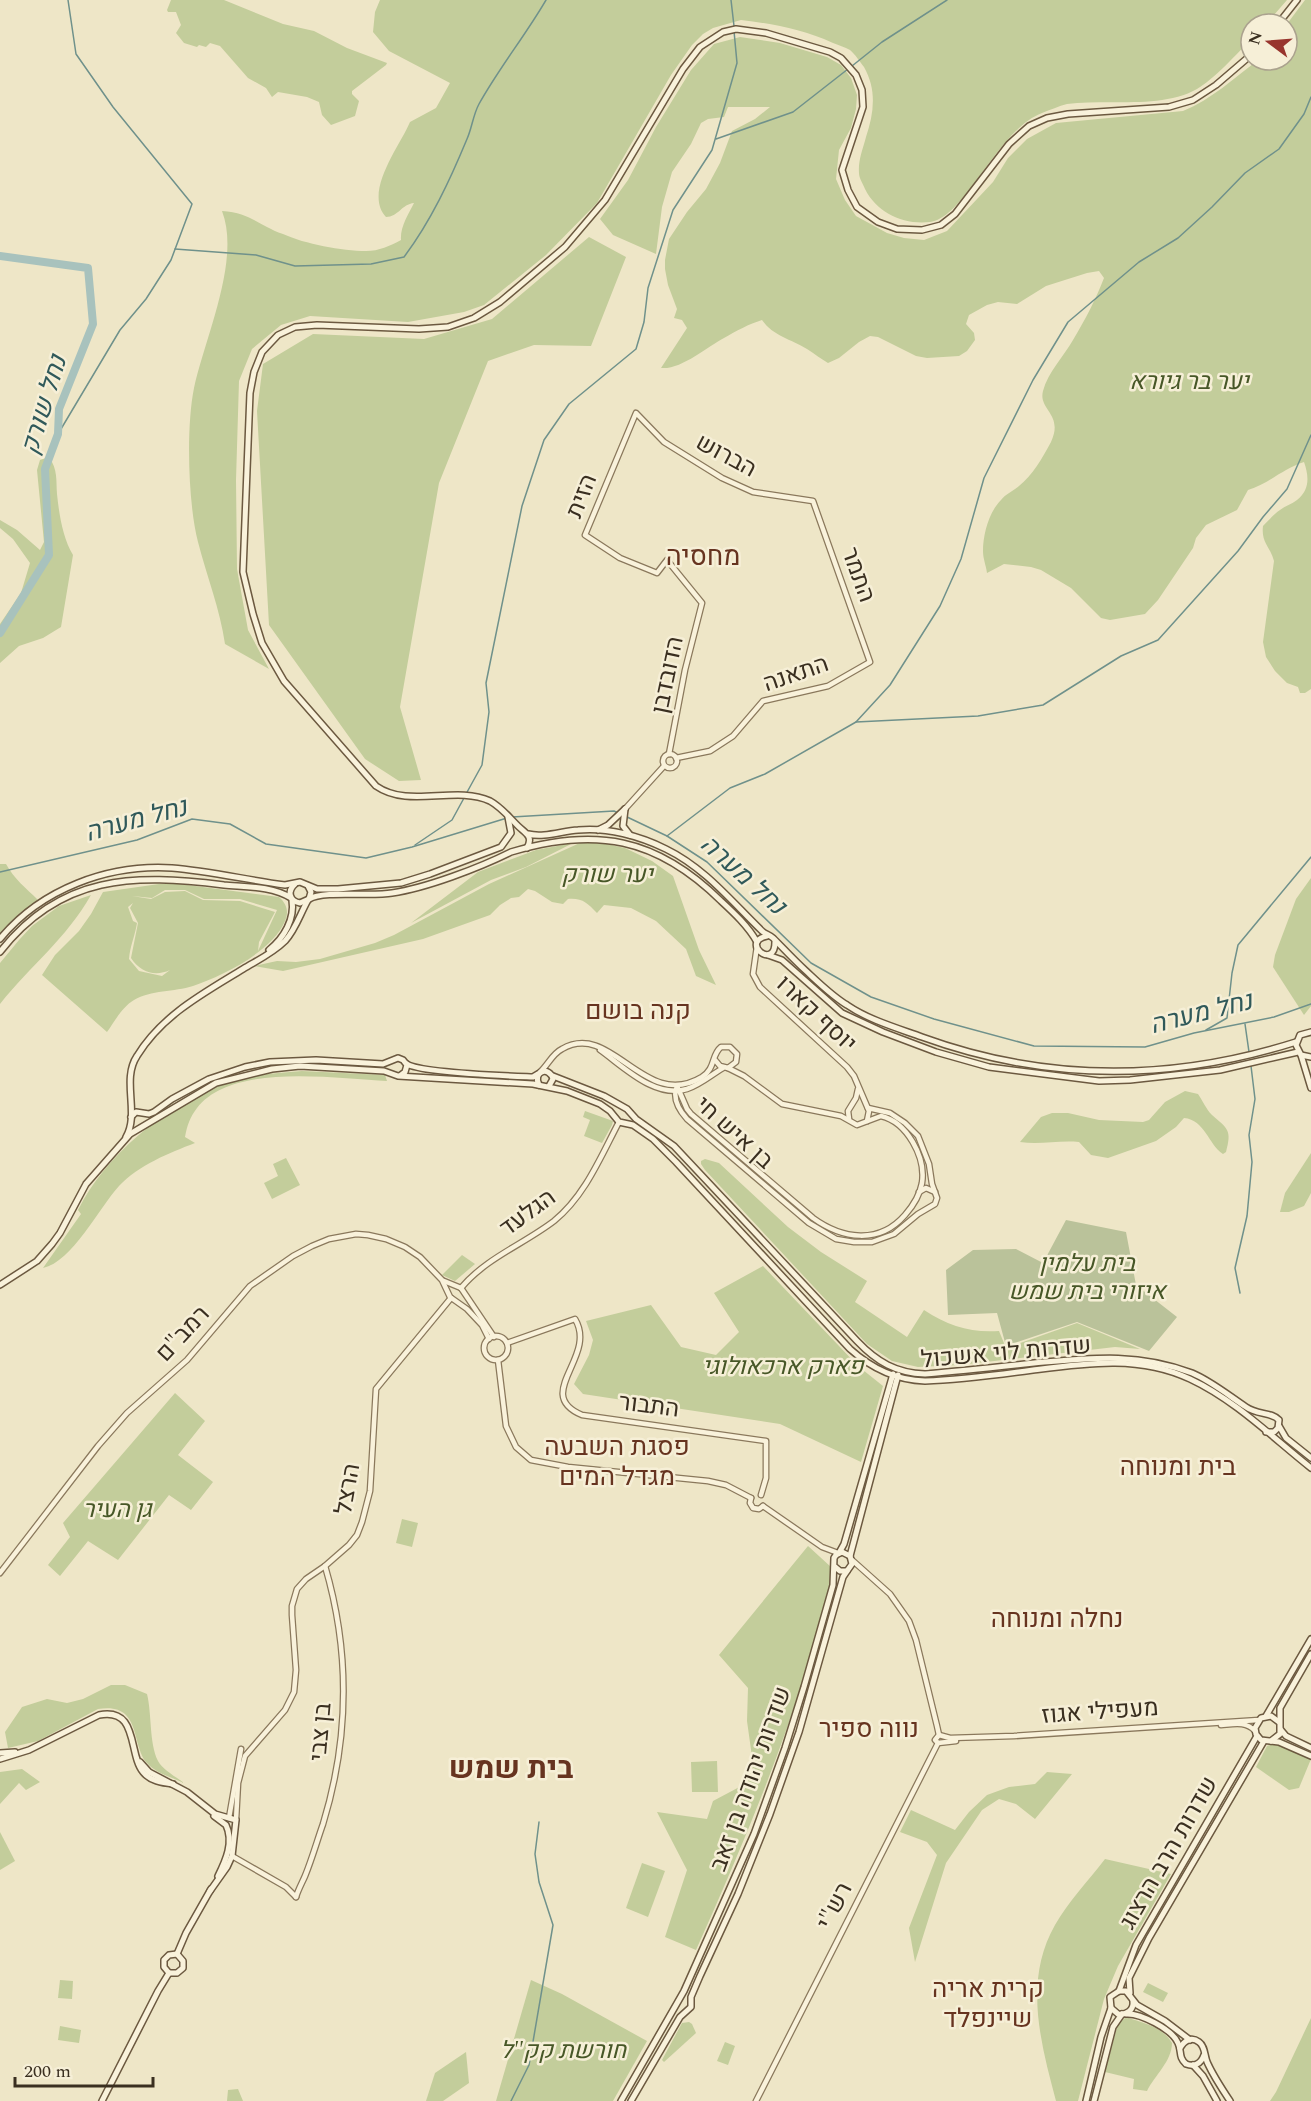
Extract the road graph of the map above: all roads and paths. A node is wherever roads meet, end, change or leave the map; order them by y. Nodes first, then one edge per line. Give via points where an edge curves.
1 (1297, 0) edge
2 (1288, 12) edge
3 (1239, 65) edge
4 (636, 413) joint
5 (813, 501) joint
6 (702, 603) joint
7 (870, 662) joint
8 (669, 754) junction
9 (676, 758) junction
10 (664, 766) junction
11 (625, 809) junction
12 (506, 813) junction
13 (597, 830) junction
14 (525, 832) junction
15 (510, 836) junction
16 (634, 837) junction
17 (527, 848) junction
18 (516, 851) junction
19 (295, 884) junction
20 (308, 886) junction
21 (292, 899) junction
22 (308, 899) junction
23 (767, 936) junction
24 (0, 939) edge
25 (775, 942) junction
26 (757, 944) junction
27 (0, 952) edge
28 (767, 955) junction
29 (251, 964) junction
30 (753, 968) junction
31 (1311, 1032) edge
32 (1296, 1042) junction
33 (1300, 1053) junction
34 (553, 1056) junction
35 (1311, 1057) edge
36 (715, 1060) junction
37 (391, 1061) junction
38 (736, 1062) junction
39 (406, 1063) junction
40 (726, 1068) junction
41 (539, 1073) junction
42 (392, 1074) junction
43 (401, 1075) junction
44 (552, 1075) junction
45 (744, 1076) junction
46 (539, 1085) junction
47 (549, 1086) junction
48 (858, 1086) junction
49 (1311, 1088) edge
50 (678, 1089) junction
51 (131, 1099) junction
52 (623, 1107) junction
53 (850, 1107) junction
54 (867, 1108) junction
55 (140, 1113) junction
56 (630, 1113) junction
57 (836, 1115) junction
58 (615, 1116) junction
59 (131, 1120) junction
60 (850, 1121) junction
61 (867, 1121) junction
62 (622, 1122) junction
63 (141, 1127) junction
64 (124, 1142) junction
65 (918, 1192) junction
66 (935, 1192) junction
67 (916, 1198) junction
68 (930, 1208) junction
69 (442, 1280) junction
70 (0, 1285) edge
71 (459, 1289) junction
72 (452, 1297) junction
73 (491, 1338) junction
74 (507, 1343) junction
75 (498, 1359) junction
76 (897, 1371) junction
77 (891, 1376) junction
78 (899, 1378) junction
79 (1268, 1414) junction
80 (1279, 1425) junction
81 (1264, 1429) junction
82 (1311, 1458) edge
83 (1311, 1468) edge
84 (761, 1496) junction
85 (751, 1498) junction
86 (763, 1506) junction
87 (822, 1546) junction
88 (838, 1553) junction
89 (851, 1558) junction
90 (834, 1563) junction
91 (325, 1566) junction
92 (848, 1571) junction
93 (865, 1572) junction
94 (0, 1573) edge
95 (1311, 1639) edge
96 (1311, 1654) edge
97 (1266, 1716) junction
98 (1259, 1720) junction
99 (1279, 1722) junction
100 (1281, 1730) junction
101 (1256, 1733) junction
102 (941, 1739) junction
103 (1264, 1741) junction
104 (1271, 1741) junction
105 (255, 1743) junction
106 (1311, 1748) edge
107 (241, 1749) junction
108 (29, 1750) junction
109 (248, 1750) junction
110 (0, 1753) edge
111 (1311, 1756) edge
112 (0, 1759) edge
113 (236, 1820) junction
114 (228, 1822) junction
115 (236, 1828) junction
116 (232, 1856) junction
117 (286, 1887) junction
118 (210, 1891) junction
119 (298, 1891) junction
120 (177, 1954) junction
121 (169, 1973) junction
122 (1119, 1990) junction
123 (1131, 1996) junction
124 (681, 1997) junction
125 (691, 2001) junction
126 (677, 2003) junction
127 (1111, 2008) junction
128 (685, 2011) junction
129 (1124, 2014) junction
130 (1190, 2040) junction
131 (1180, 2048) junction
132 (1204, 2055) junction
133 (1193, 2065) junction
134 (764, 2085) junction
135 (102, 2101) edge
136 (621, 2101) edge
137 (631, 2101) edge
138 (756, 2101) edge
139 (761, 2101) edge
140 (1086, 2101) edge
141 (1094, 2101) edge
142 (1217, 2101) edge
143 (1230, 2101) edge

1 - 2 main road
3 - 12 main road via 1193,100 1169,106 1068,114 1029,126 1009,144 955,214 941,225 921,230 897,229 878,222 857,207 848,190 842,170 863,107 856,75 841,58 766,33 736,29 723,32 700,47 683,69 605,200 565,247 500,302 474,318 448,327 317,325 295,327 278,335 262,352 250,393 243,572 262,643 284,681 376,786 404,796 478,798
4 - 5 street, הברוש via 664,442 722,478 753,492
4 - 6 street, הזית via 585,535 620,558 657,573 668,560
5 - 7 street, התמר
6 - 8 street, הדובדבן
7 - 9 street, התאנה via 828,686 763,701 733,736 710,751
8 - 9 street
8 - 10 street
9 - 10 street via 674,766
10 - 11 street
11 - 13 main road
11 - 16 main road via 623,826
12 - 14 main road
12 - 15 main road
13 - 14 main road via 538,836
13 - 16 main road
14 - 15 main road via 516,830
14 - 17 main road via 530,842
15 - 18 main road via 511,848
15 - 20 main road via 501,847 401,883 338,889
16 - 23 main road via 665,848 696,868
17 - 18 main road
17 - 26 main road via 592,838 650,851 708,888 747,927
18 - 22 main road via 403,891 361,896 318,895
19 - 20 main road
19 - 21 main road via 290,892
19 - 24 main road via 172,868 116,873 63,888 15,922
20 - 22 main road
21 - 22 main road via 300,903
21 - 27 main road via 273,890 171,879 118,882 66,896 49,906
21 - 29 main road via 293,913 284,934
22 - 29 main road via 289,936
23 - 25 main road
23 - 26 main road
25 - 28 main road via 775,949
25 - 32 main road via 847,1005 886,1024 992,1059 1079,1071 1136,1072 1223,1061
26 - 28 main road via 760,953
26 - 30 street, יוסף קארו
28 - 30 street, יוסף קארו
28 - 33 main road via 782,960 842,1012 936,1052 989,1067 1099,1081 1130,1080 1220,1070
29 - 51 main road via 189,1002 141,1049 132,1064
30 - 48 street, יוסף קארו via 760,987 844,1064
31 - 32 main road via 1303,1033
32 - 33 main road
33 - 35 main road
33 - 49 main road
34 - 41 street
34 - 44 street
34 - 50 street via 568,1046 587,1044 613,1054 656,1082
36 - 38 street via 718,1049 728,1046 736,1052
36 - 40 street
36 - 50 street via 705,1076
37 - 39 main road via 398,1058
37 - 42 main road
37 - 55 main road via 383,1064 294,1059 262,1063 208,1079 154,1112
38 - 40 street
38 - 45 street, בן איש חי
39 - 41 main road via 414,1068 442,1071 533,1077
39 - 43 main road
40 - 45 street, בן איש חי
40 - 50 street via 701,1083
41 - 44 main road via 547,1071
41 - 46 main road
42 - 43 main road
42 - 63 main road via 300,1066 272,1069 216,1083
43 - 46 main road
44 - 47 main road
44 - 52 main road
45 - 57 street, בן איש חי via 782,1104
46 - 47 main road
47 - 58 main road via 600,1104
48 - 53 street, יוסף קארו
48 - 54 street, יוסף קארו
50 - 67 street, בן איש חי via 691,1114 830,1229 854,1236 878,1234 897,1223
50 - 68 street, בן איש חי via 678,1106 687,1119 828,1235 854,1242 880,1240
51 - 55 main road
51 - 59 main road
52 - 56 main road
52 - 58 main road
53 - 54 street via 861,1103
53 - 57 street
53 - 60 street
54 - 61 street
54 - 66 street via 890,1113 918,1136
55 - 59 main road via 134,1113
55 - 63 main road via 146,1119
56 - 62 main road via 630,1118
56 - 76 main road, שדרות לוי אשכול via 684,1155 863,1347
57 - 60 street, בן איש חי
58 - 62 main road
59 - 63 main road via 134,1127
59 - 64 main road
60 - 61 street via 857,1125
61 - 65 street via 885,1117 907,1134 919,1158 922,1176
62 - 71 street, הגלעד via 569,1208
62 - 77 main road, שדרות לוי אשכול via 633,1125 665,1150 850,1349
63 - 64 main road
64 - 70 main road via 86,1184 52,1244 37,1261
65 - 66 street via 927,1188
65 - 67 street
66 - 68 street via 936,1202
67 - 68 street via 920,1207
69 - 71 street, רמב"ם
69 - 72 street, רמב"ם
69 - 94 street, רמב"ם via 405,1247 368,1235 330,1239 279,1265 250,1286 187,1360 113,1428
71 - 72 street via 450,1289
71 - 72 street via 461,1298
71 - 73 street
72 - 73 street, רמב"ם
72 - 91 street, הרצל via 376,1389 370,1491 364,1516 357,1535
73 - 74 street via 500,1337
73 - 75 street via 485,1345 486,1353 489,1358
74 - 75 street via 506,1355
74 - 84 street, התבור via 575,1319 581,1341 562,1394 571,1410 582,1415 766,1441 766,1478
75 - 85 street via 506,1426 516,1447 531,1460 708,1481
76 - 77 main road
76 - 78 main road
76 - 79 main road, שדרות לוי אשכול via 925,1374 1083,1358 1135,1358 1193,1374 1254,1412
77 - 78 main road, שדרות לוי אשכול
77 - 88 main road via 844,1544
78 - 81 main road, שדרות לוי אשכול via 939,1381 1083,1364 1136,1364 1190,1378
78 - 89 main road
79 - 80 main road via 1277,1418
79 - 81 main road via 1262,1419
80 - 81 main road via 1274,1432
80 - 82 main road via 1286,1438
81 - 83 main road, שדרות לוי אשכול
84 - 85 street
84 - 86 street
85 - 86 street via 753,1508
86 - 87 street
87 - 88 street
87 - 90 street
88 - 89 main road
88 - 90 main road
89 - 92 main road
89 - 93 street
90 - 92 main road via 840,1571
90 - 124 main road, שדרות יהודה בן זאב via 830,1596 772,1784 730,1891
91 - 105 street, הרצל via 301,1583 294,1596 296,1681 291,1700
91 - 119 street, בן צבי via 336,1603 341,1641 343,1732 323,1823
92 - 93 street
92 - 125 main road, שדרות יהודה בן זאב via 773,1805
93 - 102 street via 890,1594 909,1621
95 - 97 main road
96 - 99 main road via 1283,1702
97 - 98 main road
97 - 99 main road
98 - 101 main road
98 - 102 street, מעפילי אגוז
99 - 100 main road
100 - 104 main road
100 - 106 main road
101 - 102 street, מעפילי אגוז via 1249,1725 1238,1724 1014,1739
101 - 103 main road
101 - 122 main road, שדרות הרב הרצוג via 1136,1946
102 - 134 street, רש"י
103 - 104 main road
103 - 123 main road via 1149,1938 1129,1978
104 - 111 main road
105 - 107 street, הרצל
105 - 109 street, הרצל
107 - 109 street
107 - 114 street
108 - 110 main road
108 - 112 main road
108 - 114 main road via 104,1714 118,1717 127,1725 140,1769 150,1778 173,1784 195,1797 205,1810
109 - 113 street, הרצל via 240,1773
113 - 114 main road
113 - 115 main road
114 - 115 main road
114 - 118 main road via 227,1856
115 - 116 main road
116 - 117 street
116 - 118 main road
117 - 119 street
117 - 119 street, בן צבי via 296,1897
118 - 120 main road
120 - 121 main road via 164,1960
120 - 121 main road via 183,1968
121 - 135 main road
122 - 123 main road
122 - 127 main road via 1110,1997
123 - 129 main road via 1132,2009
123 - 130 main road via 1137,2005
124 - 125 main road
124 - 126 main road
125 - 128 main road via 691,2007
126 - 128 main road
126 - 136 main road
127 - 129 main road
127 - 140 main road
128 - 137 main road
129 - 131 main road via 1139,2015 1165,2030
129 - 141 main road via 1113,2027
130 - 131 main road
130 - 132 main road via 1201,2044
131 - 133 main road via 1183,2061
132 - 133 main road
132 - 143 main road
133 - 142 main road
134 - 138 street, רש"י
134 - 139 street, רש"י

